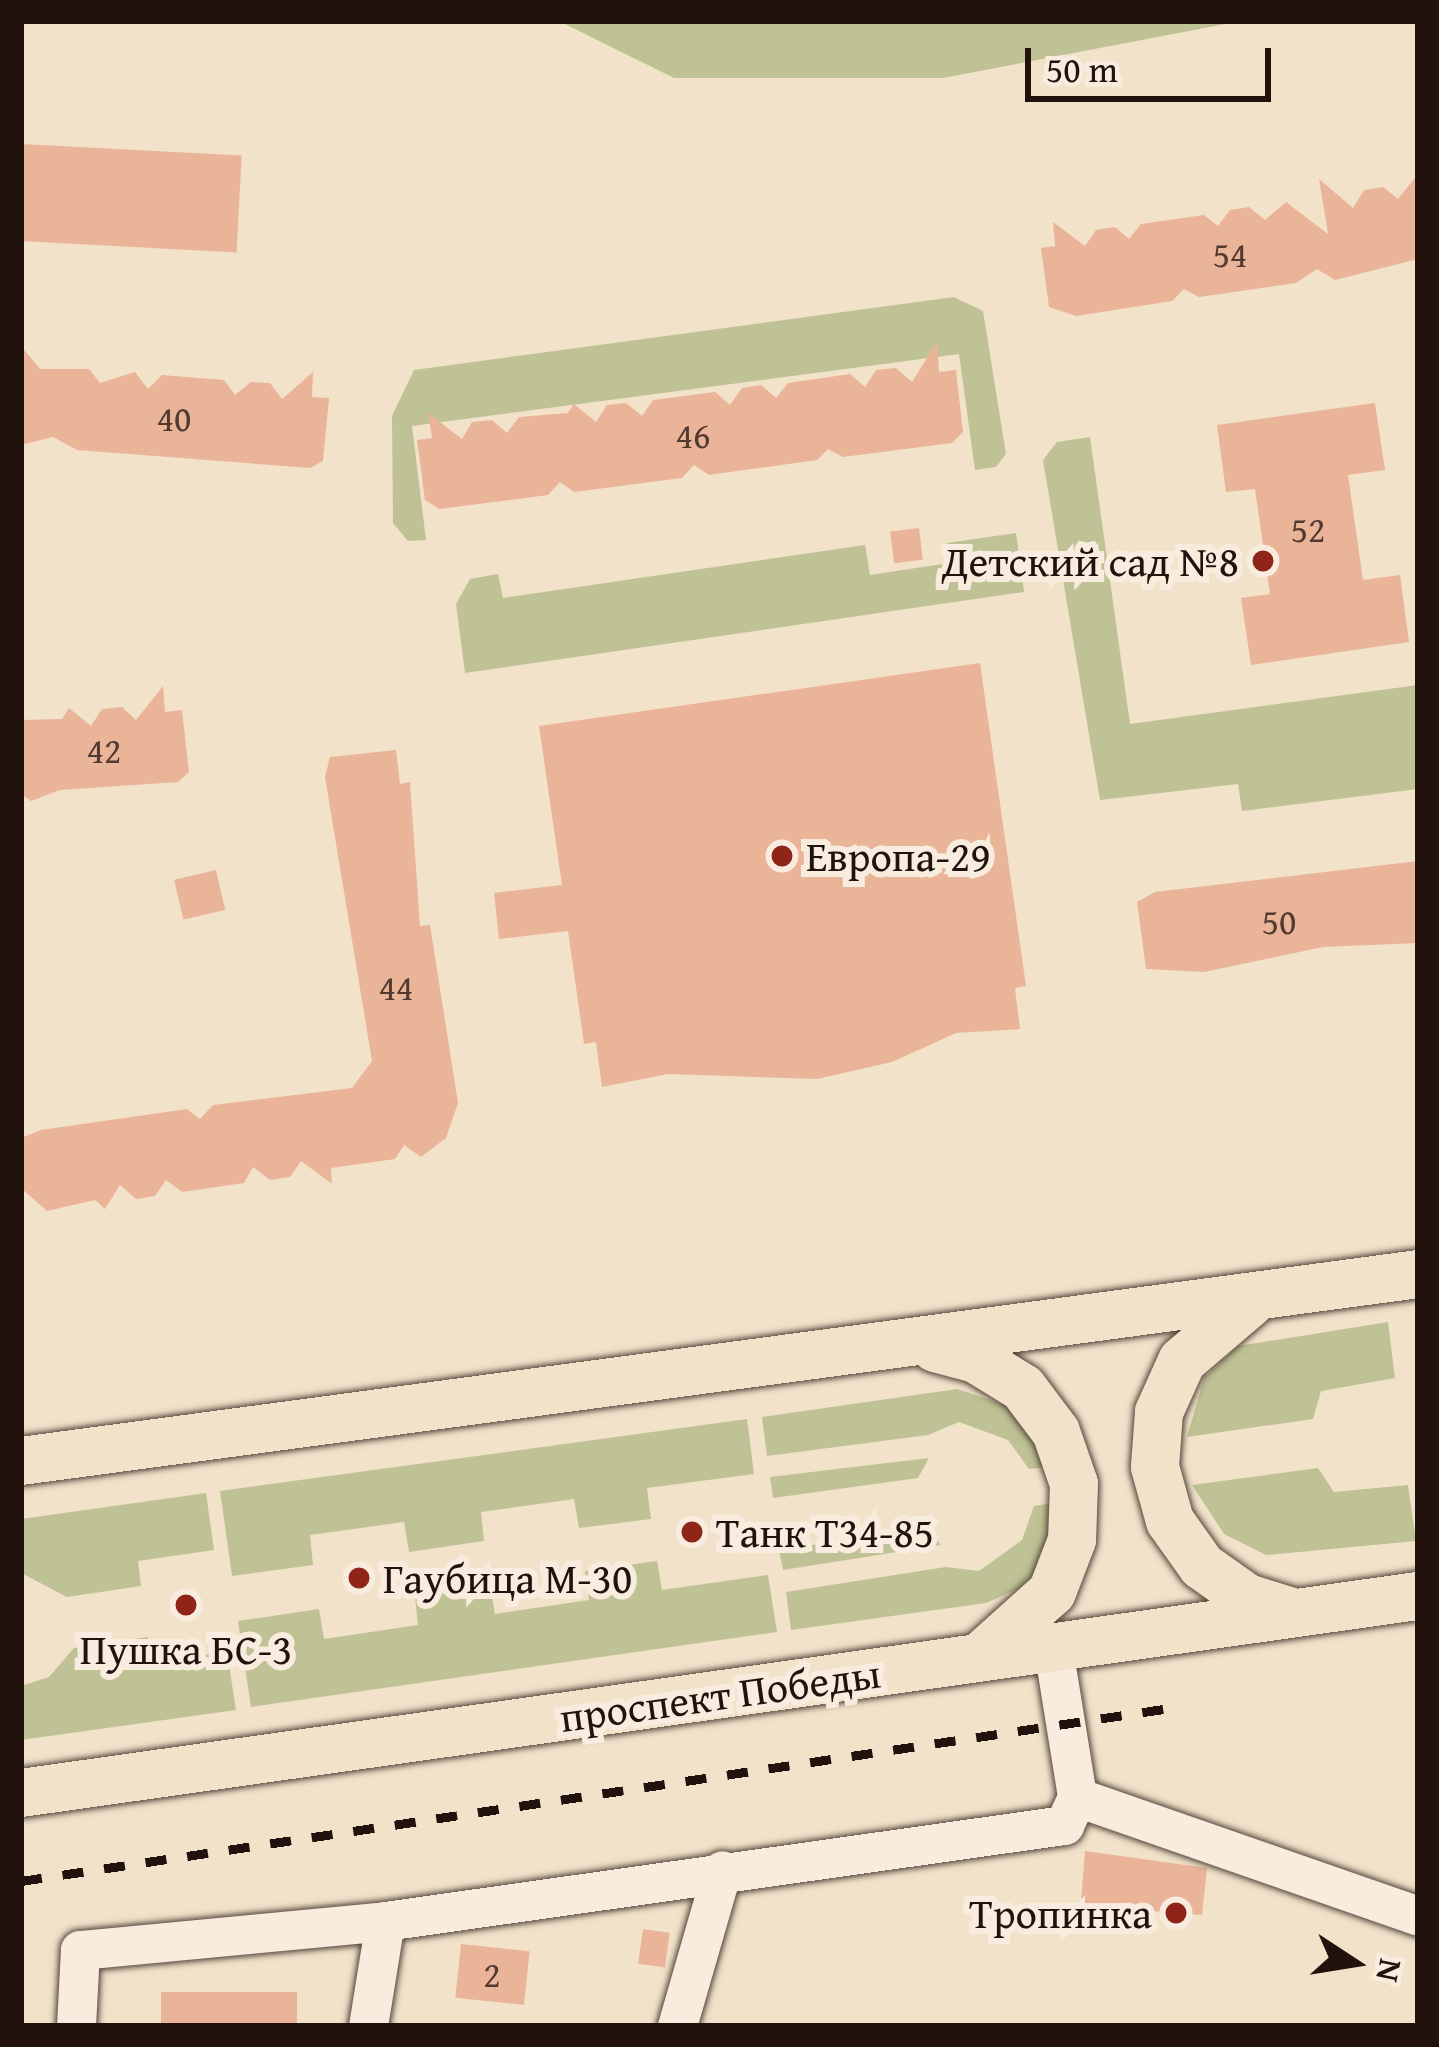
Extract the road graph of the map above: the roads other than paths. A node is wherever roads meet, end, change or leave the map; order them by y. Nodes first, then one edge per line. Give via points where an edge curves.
1 (1418, 1274) edge
2 (1266, 1296) junction
3 (921, 1346) junction
4 (21, 1461) edge
5 (1418, 1596) edge
6 (1297, 1613) junction
7 (1053, 1648) junction
8 (972, 1660) junction
9 (21, 1793) edge
10 (1077, 1797) junction
11 (722, 1870) junction
12 (1418, 1916) edge
13 (385, 1921) junction
14 (76, 2026) edge
15 (368, 2026) edge
16 (677, 2026) edge

1 - 2 main road
2 - 3 main road
2 - 6 main road via 1222,1320 1182,1361 1159,1412 1155,1467 1170,1521 1202,1566 1247,1598
3 - 4 main road
3 - 8 main road via 976,1359 1023,1388 1056,1432 1074,1484 1072,1540 1052,1592 1016,1634
5 - 6 main road, проспект Победы
6 - 7 main road, проспект Победы
7 - 8 main road, проспект Победы
7 - 10 street
8 - 9 main road, проспект Победы
10 - 11 street via 1064,1825
10 - 12 street
11 - 13 street
11 - 16 street
13 - 14 street via 80,1950
13 - 15 street

